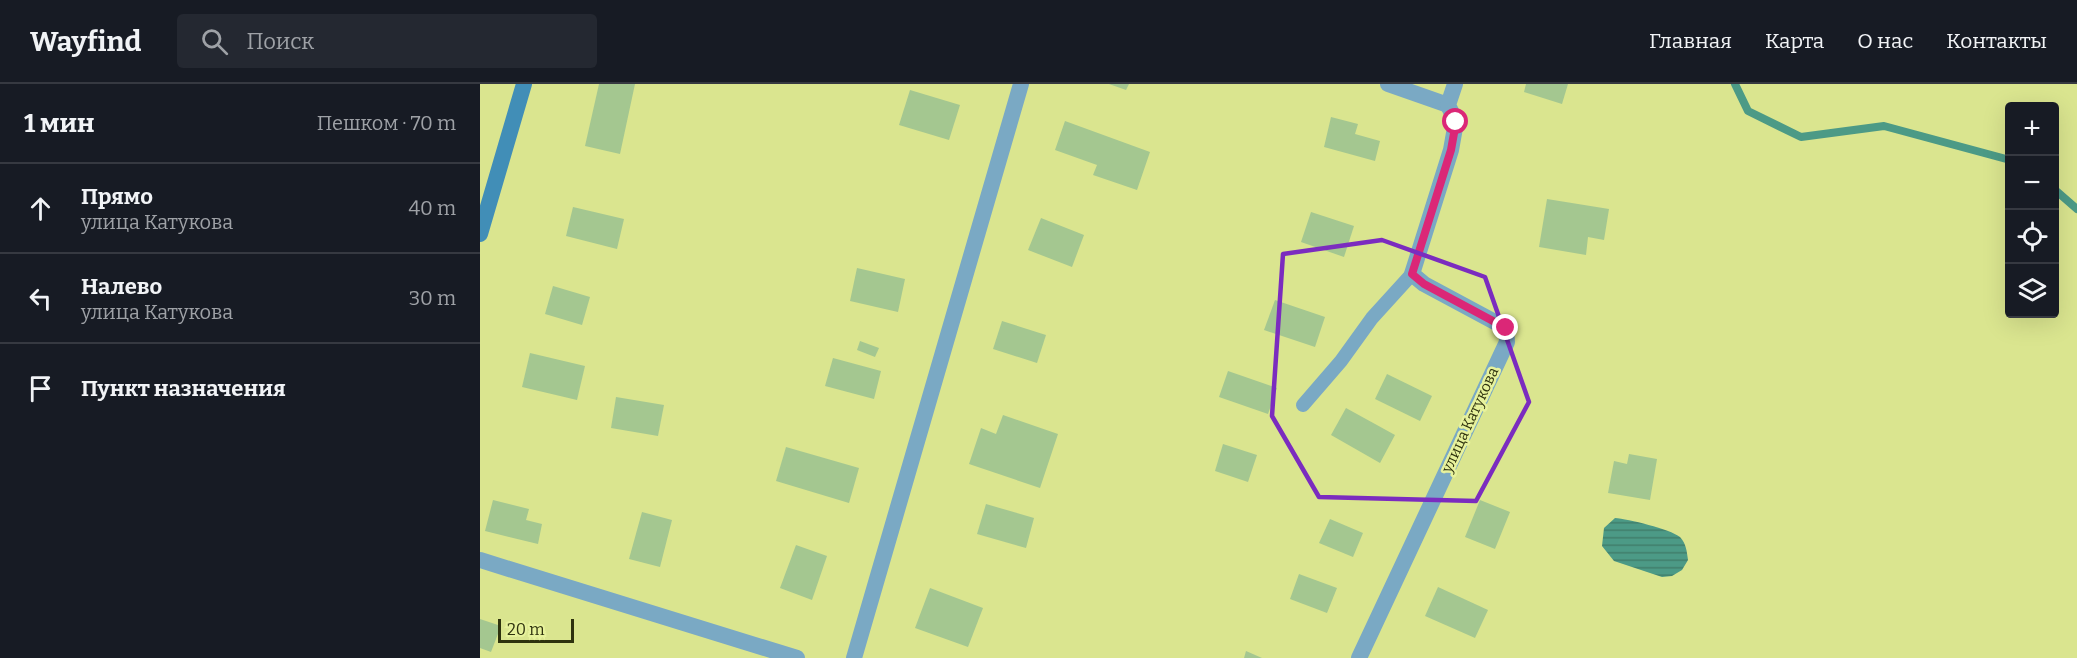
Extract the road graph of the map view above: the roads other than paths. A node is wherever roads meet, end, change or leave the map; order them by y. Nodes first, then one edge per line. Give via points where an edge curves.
1 (524, 84) edge
2 (1021, 84) edge
3 (1388, 84) edge
4 (1455, 84) edge
5 (1448, 105) junction
6 (480, 234) edge
7 (1412, 274) junction
8 (1303, 405) dead end
9 (480, 560) edge
10 (797, 658) edge
11 (854, 658) edge
12 (1359, 658) edge

1 - 6 main road
2 - 11 street
3 - 5 street
4 - 5 street
5 - 7 street via 1456,122 1451,150
7 - 8 lane
7 - 12 street, улица Катукова via 1506,328 1507,342
9 - 10 street

